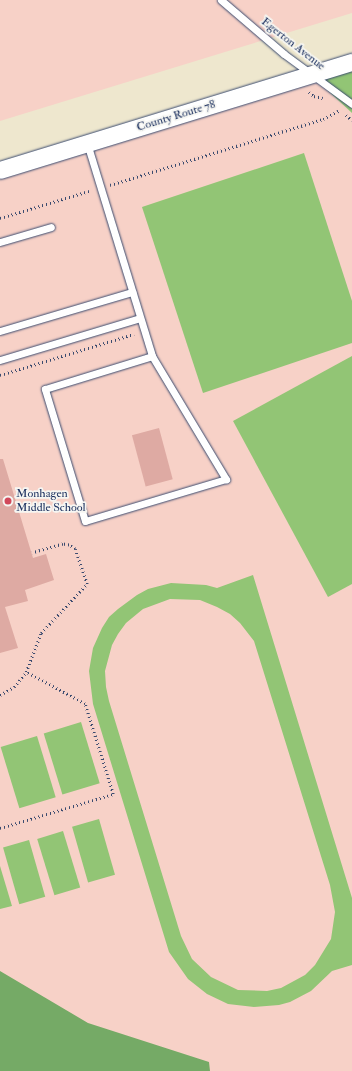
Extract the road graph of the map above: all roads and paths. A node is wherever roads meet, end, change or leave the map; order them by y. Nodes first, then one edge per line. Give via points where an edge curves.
1 (221, 0) edge
2 (352, 62) edge
3 (312, 74) junction
4 (294, 80) junction
5 (324, 98) dead end
6 (352, 104) edge
7 (335, 106) dead end
8 (340, 110) junction
9 (352, 120) edge
10 (87, 143) junction
11 (0, 170) edge
12 (110, 185) dead end
13 (92, 190) dead end
14 (0, 218) edge
15 (51, 227) dead end
16 (0, 242) edge
17 (132, 292) junction
18 (140, 318) junction
19 (0, 331) edge
20 (134, 334) dead end
21 (152, 356) junction
22 (0, 360) edge
23 (0, 374) edge
24 (32, 553) dead end
25 (26, 672) junction
26 (0, 695) edge
27 (0, 828) edge

1 - 3 lane, Egerton Avenue via 284,54
2 - 3 street, County Route 78
3 - 4 street, County Route 78
3 - 6 lane, Egerton Avenue
4 - 5 path via 314,96
4 - 10 street, County Route 78
7 - 8 path
8 - 9 path
8 - 12 path via 323,120
10 - 11 street, County Route 78
10 - 17 lane
13 - 14 path
15 - 16 lane
17 - 18 lane
17 - 19 lane
18 - 21 lane
18 - 22 lane
20 - 23 path
21 - 21 lane via 226,479 85,521 45,389
24 - 25 path via 63,544 68,545 75,549 87,584 41,633
25 - 26 path via 14,687
25 - 27 path via 85,704 113,794

